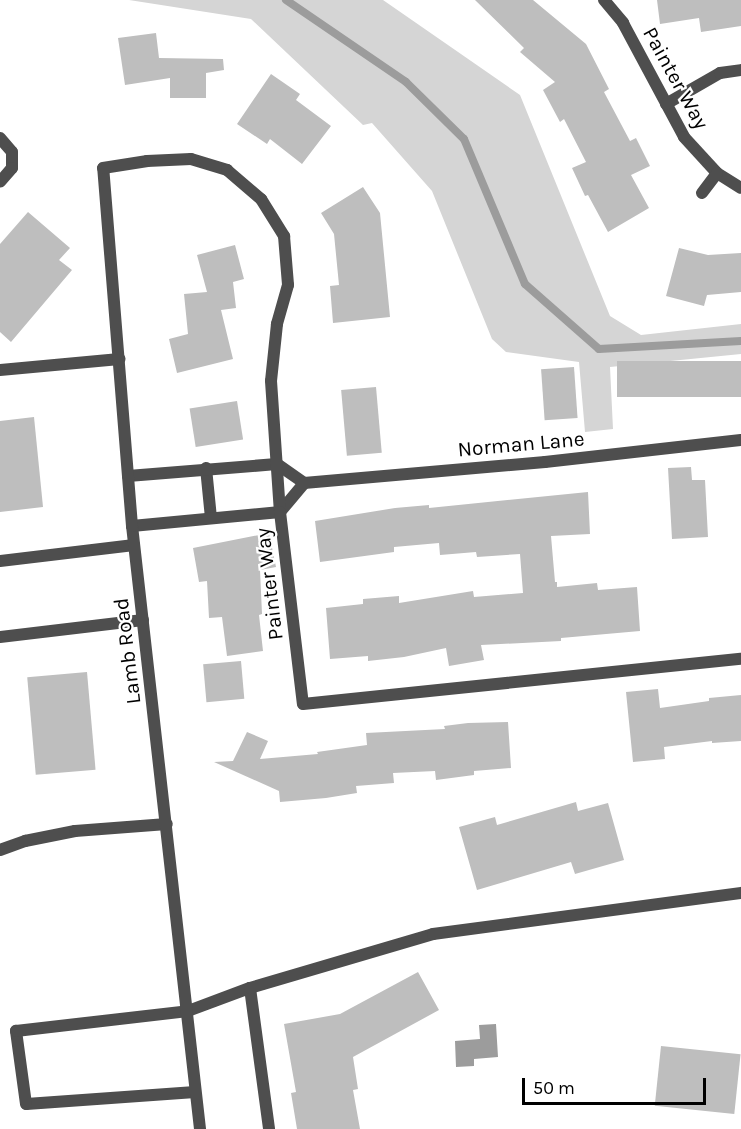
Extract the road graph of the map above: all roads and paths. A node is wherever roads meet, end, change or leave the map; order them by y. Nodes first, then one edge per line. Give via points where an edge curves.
1 (604, 0) edge
2 (741, 70) edge
3 (666, 104) junction
4 (0, 138) edge
5 (103, 168) joint
6 (717, 173) junction
7 (0, 182) edge
8 (741, 188) edge
9 (702, 193) dead end
10 (119, 359) junction
11 (0, 370) edge
12 (741, 440) edge
13 (277, 464) junction
14 (206, 468) junction
15 (128, 476) junction
16 (304, 483) junction
17 (280, 512) junction
18 (211, 518) junction
19 (132, 526) junction
20 (134, 545) junction
21 (0, 561) edge
22 (143, 620) junction
23 (0, 637) edge
24 (741, 659) edge
25 (166, 824) junction
26 (0, 850) edge
27 (741, 893) edge
28 (250, 988) junction
29 (188, 1011) junction
30 (195, 1092) junction
31 (200, 1129) edge
32 (269, 1129) edge

1 - 3 street, Painter Way via 623,23
2 - 3 street via 720,73
3 - 6 street, Painter Way via 684,137
4 - 7 street via 12,152 12,168
5 - 10 street, Lamb Road
5 - 13 street, Painter Way via 190,159 227,170 261,199 284,236 288,285 277,324 271,381
6 - 8 street, Painter Way
6 - 9 street
10 - 11 street
10 - 15 street, Lamb Road
12 - 16 street, Norman Lane
13 - 14 street
13 - 16 street
13 - 17 street, Painter Way
14 - 15 street
14 - 18 street
15 - 19 street, Lamb Road
16 - 17 street
17 - 18 street
17 - 24 street, Painter Way via 303,704
18 - 19 street
19 - 20 street, Lamb Road
20 - 21 street
20 - 22 street, Lamb Road
22 - 23 street
22 - 25 street, Lamb Road
25 - 26 street via 75,831
25 - 29 street, Lamb Road
27 - 28 street via 433,934
28 - 29 street
28 - 32 street
29 - 30 street, Lamb Road
29 - 30 street via 16,1031 26,1104
30 - 31 street, Lamb Road

